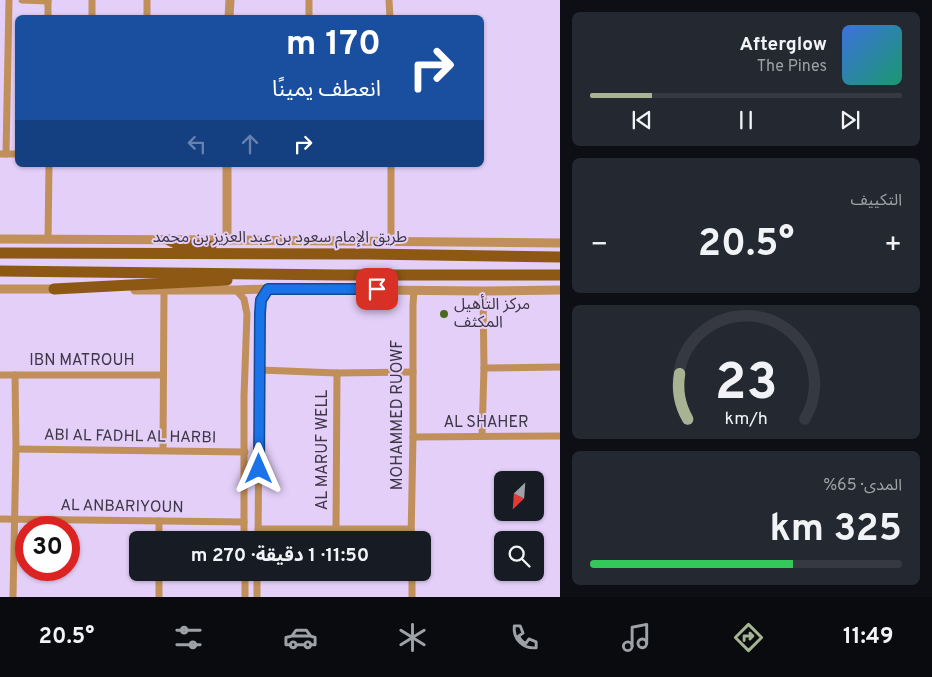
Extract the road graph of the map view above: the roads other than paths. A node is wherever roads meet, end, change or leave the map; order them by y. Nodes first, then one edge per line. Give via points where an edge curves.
1 (9, 0) edge
2 (22, 0) edge
3 (48, 0) edge
4 (92, 0) edge
5 (147, 0) edge
6 (230, 0) edge
7 (309, 0) edge
8 (389, 0) edge
9 (48, 15) edge
10 (92, 15) edge
11 (147, 15) edge
12 (229, 15) edge
13 (309, 15) edge
14 (390, 15) edge
15 (3, 154) edge
16 (49, 167) edge
17 (227, 167) edge
18 (390, 167) edge
19 (0, 239) edge
20 (48, 240) junction
21 (169, 240) junction
22 (227, 240) junction
23 (391, 242) junction
24 (560, 243) edge
25 (0, 253) edge
26 (284, 254) junction
27 (560, 257) edge
28 (0, 271) edge
29 (340, 275) junction
30 (560, 275) edge
31 (0, 289) edge
32 (54, 289) junction
33 (268, 289) junction
34 (164, 290) junction
35 (236, 290) junction
36 (414, 290) junction
37 (560, 290) edge
38 (482, 291) junction
39 (260, 313) junction
40 (247, 314) junction
41 (560, 367) edge
42 (484, 368) junction
43 (260, 370) junction
44 (413, 372) junction
45 (337, 373) junction
46 (0, 374) edge
47 (15, 375) junction
48 (163, 375) junction
49 (482, 436) junction
50 (560, 436) edge
51 (414, 437) junction
52 (16, 449) junction
53 (163, 450) junction
54 (245, 452) junction
55 (0, 519) edge
56 (14, 519) junction
57 (159, 521) junction
58 (244, 522) junction
59 (336, 528) junction
60 (258, 529) joint
61 (410, 529) joint
62 (159, 531) edge
63 (244, 531) edge
64 (159, 581) edge
65 (246, 581) edge
66 (257, 581) edge
67 (412, 581) edge
68 (246, 584) junction
69 (257, 585) junction
70 (13, 597) edge
71 (159, 597) edge
72 (245, 597) edge
73 (257, 597) edge
74 (412, 597) edge

1 - 15 street
2 - 3 street
3 - 9 street
4 - 10 street
5 - 11 street
6 - 12 street
7 - 13 street
8 - 14 street
16 - 20 street
17 - 22 street
18 - 23 street
19 - 20 street
20 - 21 street
21 - 22 street
21 - 26 main road via 180,245 268,248
22 - 23 street
23 - 24 street
25 - 26 main road, طريق الإمام سعود بن عبد العزيز بن محمد
26 - 27 main road, طريق الإمام سعود بن عبد العزيز بن محمد
28 - 29 main road
29 - 30 main road
29 - 32 main road
31 - 32 street
32 - 34 street
33 - 35 street
33 - 36 street
33 - 39 street via 261,300
34 - 35 street
34 - 48 street
35 - 40 street via 244,299
36 - 38 street
36 - 44 street, MOHAMMED RUOWF
37 - 38 street
38 - 42 street
39 - 40 street via 251,305
39 - 43 street
40 - 54 street
41 - 42 street
42 - 49 street
43 - 45 street
43 - 60 street
44 - 45 street
44 - 51 street, MOHAMMED RUOWF
45 - 59 street, AL MARUF WELL
46 - 47 street, IBN MATROUH
47 - 48 street, IBN MATROUH
47 - 52 street
48 - 53 street
49 - 50 street, AL SHAHER
49 - 51 street, AL SHAHER
51 - 61 street, MOHAMMED RUOWF
52 - 53 street, ABI AL FADHL AL HARBI
52 - 56 street
53 - 54 street, ABI AL FADHL AL HARBI
54 - 58 street
55 - 56 street, AL ANBARIYOUN
56 - 57 street, AL ANBARIYOUN
56 - 70 street
57 - 58 street, AL ANBARIYOUN
57 - 62 street
58 - 63 street
59 - 60 street
59 - 61 street
64 - 71 street
65 - 68 street
66 - 69 street
67 - 74 street
68 - 69 street
68 - 72 street
69 - 73 street

